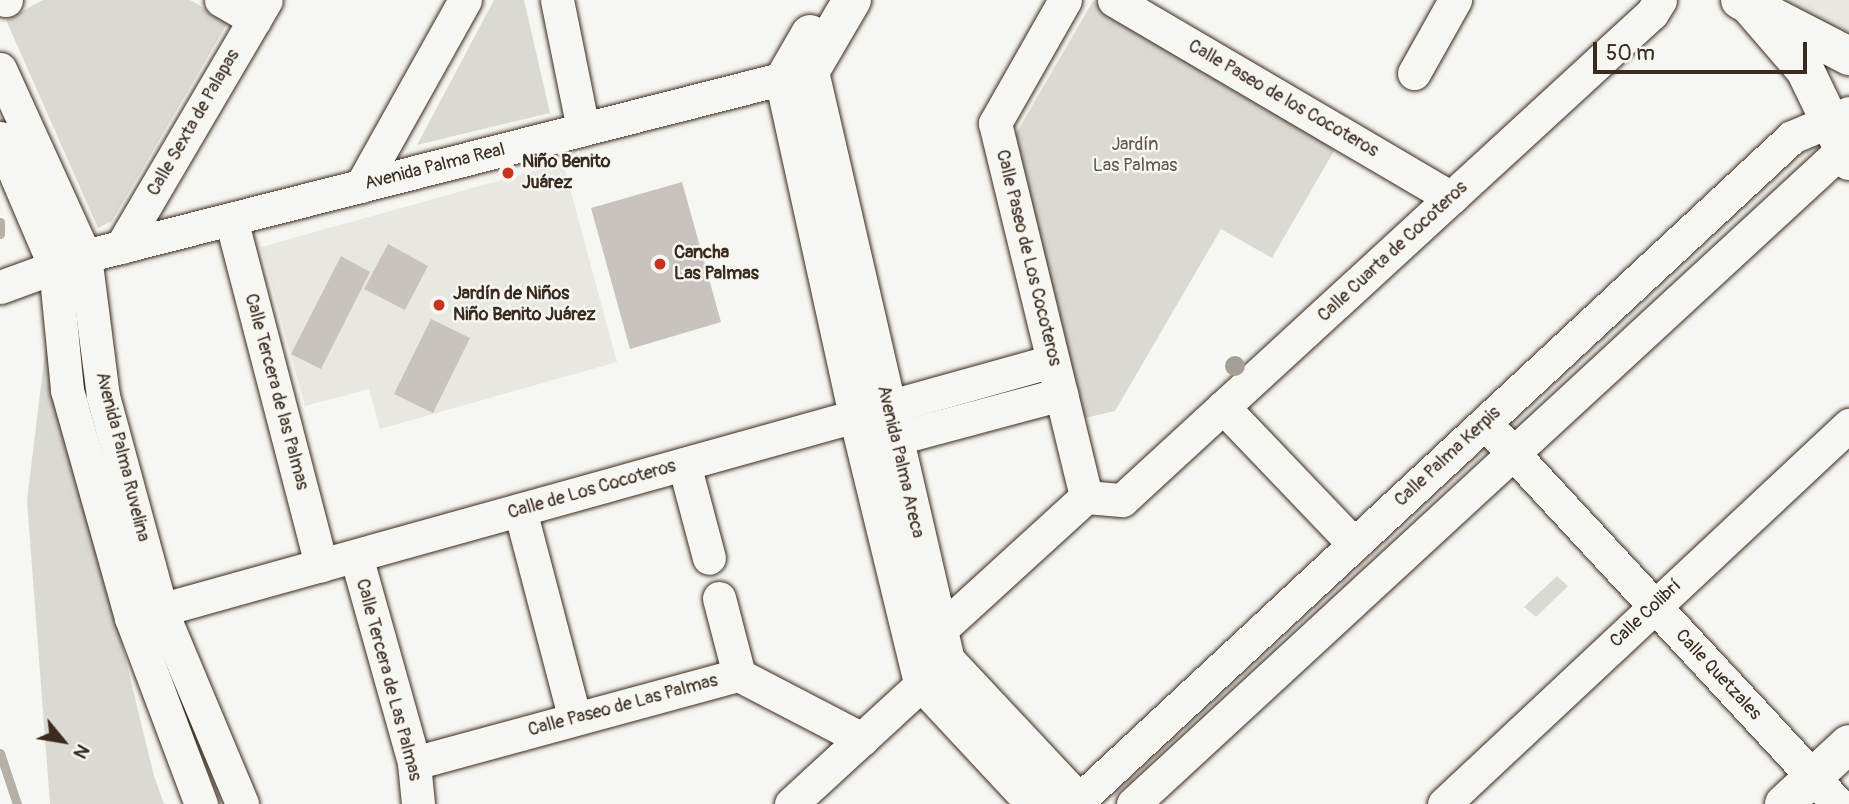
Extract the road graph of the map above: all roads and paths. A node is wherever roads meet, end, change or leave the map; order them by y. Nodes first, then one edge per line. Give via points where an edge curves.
1 (221, 0) edge
2 (465, 0) edge
3 (558, 0) edge
4 (829, 0) edge
5 (852, 0) edge
6 (1065, 0) edge
7 (1114, 0) edge
8 (1455, 0) edge
9 (1745, 3) edge
10 (1647, 4) edge
11 (260, 10) edge
12 (1849, 56) edge
13 (0, 69) edge
14 (1414, 73) dead end
15 (797, 75) junction
16 (583, 130) junction
17 (1842, 136) edge
18 (0, 138) edge
19 (361, 186) junction
20 (1451, 198) junction
21 (231, 219) junction
22 (121, 247) junction
23 (70, 261) junction
24 (10, 283) edge
25 (1053, 361) junction
26 (1061, 394) junction
27 (1223, 407) junction
28 (1485, 423) junction
29 (1849, 425) edge
30 (876, 427) junction
31 (1513, 453) junction
32 (684, 464) junction
33 (1086, 497) junction
34 (520, 510) junction
35 (1354, 544) junction
36 (356, 556) junction
37 (709, 558) dead end
38 (321, 565) junction
39 (719, 598) dead end
40 (1655, 607) junction
41 (146, 614) junction
42 (936, 659) junction
43 (739, 675) junction
44 (575, 719) junction
45 (862, 739) junction
46 (1849, 744) edge
47 (414, 763) junction
48 (1825, 791) edge
49 (1077, 803) edge
50 (201, 804) edge
51 (242, 804) edge
52 (418, 804) edge
53 (791, 804) edge
54 (1036, 804) edge
55 (1133, 804) edge
56 (1444, 804) edge
57 (1784, 804) edge

1 - 11 street
2 - 19 street
3 - 16 street
4 - 15 street
5 - 15 street
6 - 25 street, Calle Paseo de Los Cocoteros via 995,122
7 - 20 street, Calle Paseo de los Cocoteros
8 - 14 street
9 - 12 street
9 - 17 street via 1805,71
10 - 20 street, Calle Cuarta de Cocoteros via 1552,105
11 - 22 street, Calle Sexta de Palapas
13 - 23 street, Avenida Palma Ruvelina
15 - 16 street, Avenida Palma Real
15 - 30 street, Avenida Palma Areca
16 - 19 street, Avenida Palma Real
17 - 28 street, Calle Palma Kerpis via 1791,137
17 - 31 street
18 - 23 street, Avenida Palma Ruvelina
19 - 21 street, Avenida Palma Real
20 - 27 street, Calle Cuarta de Cocoteros
21 - 22 street, Avenida Palma Real
21 - 38 street, Calle Tercera de las Palmas
22 - 23 street, Avenida Palma Real
23 - 24 street, Avenida Palma Real
23 - 41 street, Avenida Palma Ruvelina via 103,396
25 - 26 street, Calle Paseo de Los Cocoteros
25 - 30 street, Calle de Los Cocoteros
26 - 30 street
26 - 33 street, Calle Paseo de Los Cocoteros
27 - 33 street, Calle Cuarta de Cocoteros via 1122,500
27 - 35 street
28 - 31 street, Calle Quetzales
28 - 35 street, Calle Palma Kerpis
29 - 40 street, Calle Colibrí
30 - 32 street, Calle de Los Cocoteros
30 - 42 street, Avenida Palma Areca
30 - 42 street, Avenida Palma Areca
31 - 40 street, Calle Quetzales
31 - 55 street
32 - 34 street, Calle de Los Cocoteros
32 - 37 street
33 - 42 street
34 - 36 street, Calle de Los Cocoteros
34 - 44 street
35 - 49 street, Calle Palma Kerpis
36 - 38 street, Calle de Los Cocoteros
36 - 47 street, Calle Tercera de Las Palmas
38 - 41 street, Calle de Los Cocoteros
39 - 43 street
40 - 48 street, Calle Quetzales
40 - 56 street, Calle Colibrí
41 - 50 street, Avenida Palma Ruvelina
41 - 51 street, Avenida Palma Ruvelina
42 - 45 street
42 - 49 street, Avenida Palma Areca
42 - 54 street, Avenida Palma Areca
43 - 44 street, Calle Paseo de Las Palmas
43 - 45 street, Calle Paseo de Las Palmas
44 - 47 street, Calle Paseo de Las Palmas
45 - 53 street
46 - 48 street
47 - 52 street, Calle Tercera de Las Palmas
48 - 57 street

